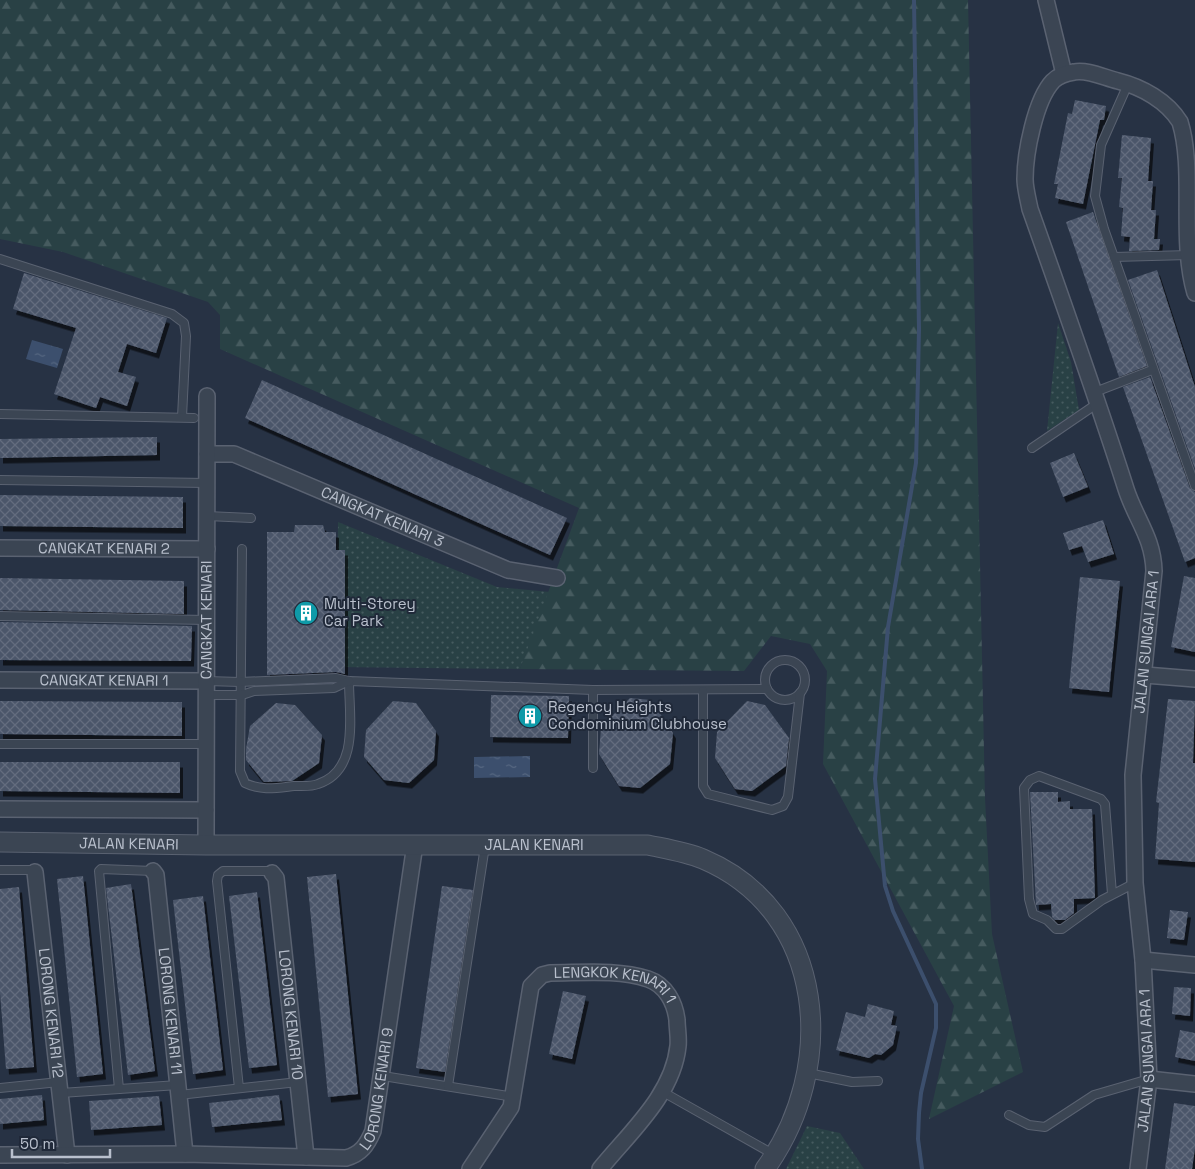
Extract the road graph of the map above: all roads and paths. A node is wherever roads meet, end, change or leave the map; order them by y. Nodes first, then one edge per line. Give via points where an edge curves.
1 (1046, 0) edge
2 (1064, 74) junction
3 (1128, 84) junction
4 (1188, 255) junction
5 (1114, 257) junction
6 (0, 258) edge
7 (1195, 293) edge
8 (1152, 370) junction
9 (207, 396) dead end
10 (1097, 398) junction
11 (0, 414) edge
12 (194, 418) junction
13 (1032, 448) dead end
14 (207, 454) junction
15 (0, 480) edge
16 (206, 483) junction
17 (1195, 486) edge
18 (207, 516) junction
19 (251, 518) dead end
20 (0, 548) edge
21 (207, 549) junction
22 (242, 549) dead end
23 (557, 578) dead end
24 (0, 616) edge
25 (206, 620) junction
26 (1145, 675) junction
27 (1195, 679) edge
28 (0, 680) edge
29 (349, 681) junction
30 (240, 682) junction
31 (206, 688) junction
32 (767, 689) junction
33 (593, 690) junction
34 (703, 691) junction
35 (800, 693) junction
36 (240, 695) junction
37 (0, 744) edge
38 (206, 744) junction
39 (593, 768) dead end
40 (0, 809) edge
41 (206, 810) junction
42 (0, 842) edge
43 (416, 844) junction
44 (485, 844) junction
45 (206, 845) junction
46 (0, 870) edge
47 (153, 871) joint
48 (35, 872) joint
49 (272, 873) joint
50 (1135, 883) junction
51 (1112, 894) junction
52 (1143, 960) junction
53 (1195, 965) edge
54 (808, 1073) junction
55 (383, 1076) junction
56 (1149, 1079) junction
57 (878, 1080) dead end
58 (298, 1082) junction
59 (1195, 1084) edge
60 (448, 1086) junction
61 (0, 1088) edge
62 (60, 1088) junction
63 (239, 1088) junction
64 (119, 1089) junction
65 (179, 1090) junction
66 (663, 1092) junction
67 (514, 1097) junction
68 (1009, 1115) dead end
69 (0, 1154) edge
70 (67, 1154) junction
71 (185, 1154) junction
72 (306, 1157) junction
73 (770, 1162) edge
74 (470, 1169) edge
75 (600, 1169) edge
76 (1138, 1169) edge

1 - 2 street
2 - 3 street via 1080,71
2 - 10 street, JALAN SUNGAI ARA 1 via 1052,83 1042,102 1028,152 1025,180 1030,209
3 - 4 street via 1168,107 1181,123 1189,143 1194,159 1194,183
3 - 5 lane via 1101,144 1097,169 1096,196
4 - 5 lane
4 - 7 street
5 - 8 lane
6 - 12 lane via 172,314 184,323
8 - 10 lane
8 - 17 lane
9 - 12 street, CANGKAT KENARI
10 - 13 lane
10 - 26 street, JALAN SUNGAI ARA 1 via 1130,501 1153,554
11 - 12 lane
12 - 14 street, CANGKAT KENARI
14 - 16 street, CANGKAT KENARI
14 - 23 street, CANGKAT KENARI 3 via 234,454 508,570
15 - 16 lane
16 - 18 street, CANGKAT KENARI
18 - 19 lane
18 - 21 street, CANGKAT KENARI
20 - 21 street, CANGKAT KENARI 2
21 - 25 street, CANGKAT KENARI
22 - 30 lane
24 - 25 lane
25 - 31 street, CANGKAT KENARI
26 - 27 street
26 - 50 street, JALAN SUNGAI ARA 1 via 1133,775
28 - 31 street, CANGKAT KENARI 1
29 - 30 lane via 336,678
29 - 33 lane
29 - 36 lane via 334,688 254,691
29 - 36 lane via 349,748 346,760 336,773 317,784 257,790 245,783 240,771
30 - 31 lane
30 - 36 lane
31 - 36 lane
31 - 38 street, CANGKAT KENARI
32 - 34 lane
32 - 35 lane via 781,700 793,699
32 - 35 lane via 765,682 770,668 775,663 790,661 802,670 804,684
33 - 34 lane
33 - 39 lane
34 - 35 lane via 703,786 708,794 772,810 783,806 788,797
37 - 38 lane
38 - 41 street, CANGKAT KENARI
40 - 41 street
41 - 45 street, CANGKAT KENARI
42 - 45 street, JALAN KENARI
43 - 44 street, JALAN KENARI
43 - 45 street, JALAN KENARI
43 - 55 street, LORONG KENARI 9
44 - 54 street, JALAN KENARI via 648,845 702,859 730,874 762,899 785,931 802,967 810,1007 812,1043
44 - 60 lane
46 - 48 lane
47 - 64 lane via 99,871
47 - 65 street, LORONG KENARI 11 via 156,875
48 - 62 street, LORONG KENARI 12
49 - 58 street, LORONG KENARI 10 via 276,878
49 - 63 lane via 222,872 217,881
50 - 51 lane
50 - 52 street, JALAN SUNGAI ARA 1
51 - 51 lane via 1062,929 1056,929 1047,920 1033,914 1029,899 1024,788 1030,780 1039,776 1101,799 1105,804
52 - 53 street
52 - 56 street, JALAN SUNGAI ARA 1
54 - 57 lane via 852,1082
54 - 73 street, JALAN KENARI via 794,1119
55 - 60 lane
55 - 72 street, LORONG KENARI 9 via 373,1131 357,1155 346,1158
56 - 59 street
56 - 68 lane via 1094,1095 1045,1127 1029,1125
56 - 76 street, JALAN SUNGAI ARA 1
58 - 63 lane
58 - 72 street, LORONG KENARI 10
60 - 67 lane
61 - 62 lane
62 - 64 lane
62 - 70 street, LORONG KENARI 12
63 - 65 lane
64 - 65 lane
65 - 71 street, LORONG KENARI 11
66 - 67 street, LENGKOK KENARI 1 via 679,1044 672,998 648,979 608,972 550,973 536,980 529,993
66 - 73 lane
66 - 75 street, LENGKOK KENARI 1
67 - 74 street, LENGKOK KENARI 1 via 506,1116
69 - 70 street, LORONG KENARI 9
70 - 71 street, LORONG KENARI 9
71 - 72 street, LORONG KENARI 9

